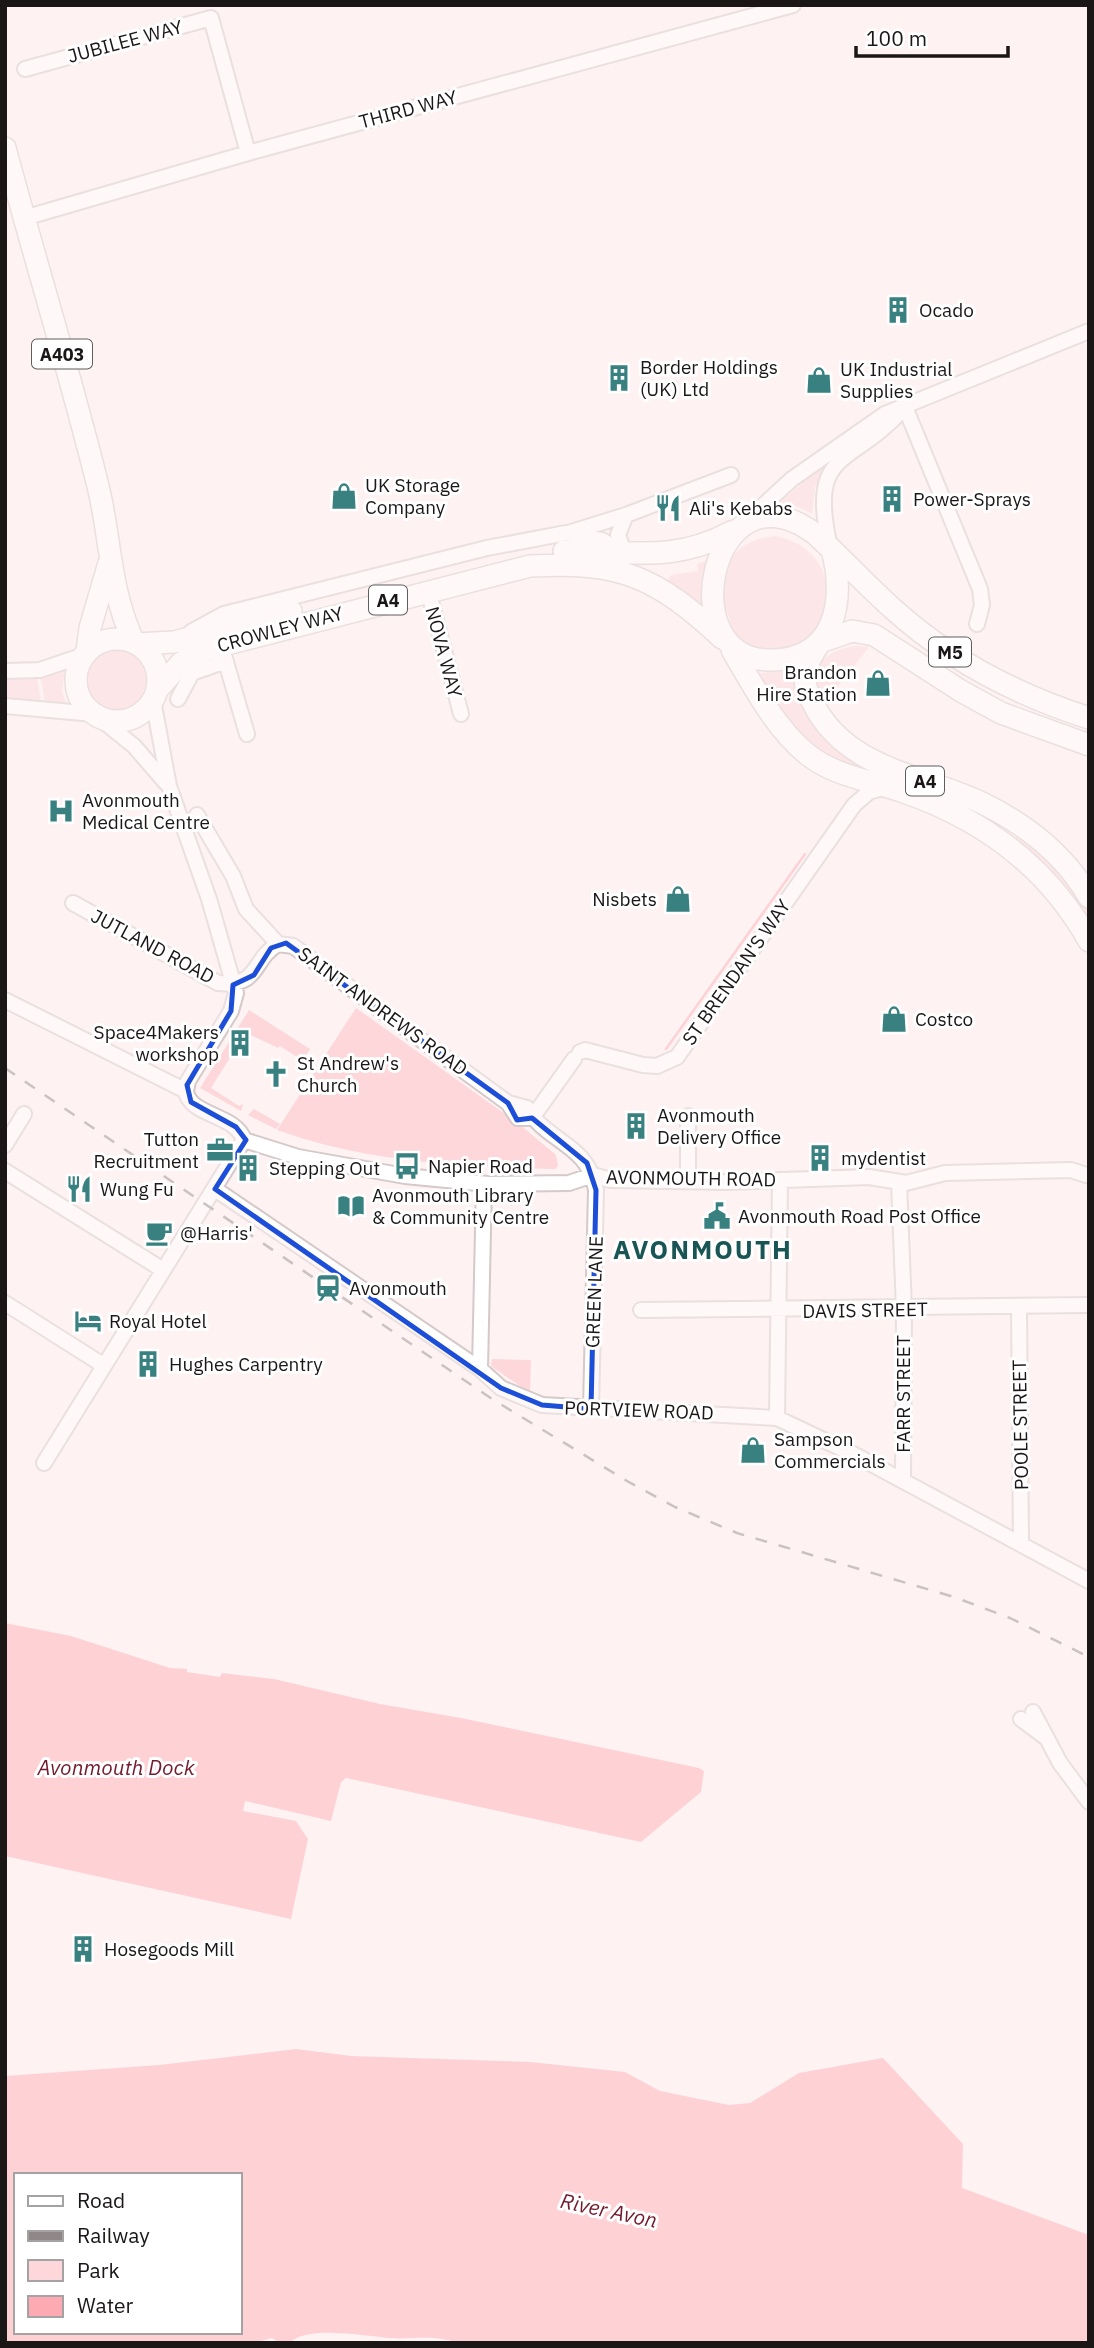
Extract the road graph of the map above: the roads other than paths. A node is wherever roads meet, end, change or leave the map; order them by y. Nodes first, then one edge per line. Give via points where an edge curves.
1 (793, 5) edge
2 (25, 69) dead end
3 (5, 148) edge
4 (248, 153) junction
5 (24, 218) junction
6 (1089, 331) edge
7 (905, 407) junction
8 (731, 475) dead end
9 (626, 515) junction
10 (738, 528) junction
11 (566, 533) junction
12 (831, 549) junction
13 (624, 552) junction
14 (109, 563) junction
15 (428, 590) junction
16 (977, 624) dead end
17 (174, 642) junction
18 (821, 642) junction
19 (135, 643) junction
20 (728, 643) junction
21 (224, 653) junction
22 (85, 654) junction
23 (5, 671) edge
24 (155, 694) junction
25 (178, 699) dead end
26 (5, 706) edge
27 (461, 714) dead end
28 (96, 716) junction
29 (1089, 718) edge
30 (247, 734) dead end
31 (1089, 744) edge
32 (847, 775) junction
33 (169, 786) junction
34 (887, 786) junction
35 (854, 805) junction
36 (197, 815) dead end
37 (1089, 897) edge
38 (73, 904) dead end
39 (1089, 941) edge
40 (278, 944) junction
41 (233, 985) junction
42 (5, 1000) edge
43 (186, 1091) junction
44 (24, 1114) dead end
45 (688, 1116) dead end
46 (532, 1118) junction
47 (244, 1140) junction
48 (5, 1145) edge
49 (5, 1171) edge
50 (593, 1175) junction
51 (1087, 1175) edge
52 (688, 1180) junction
53 (780, 1180) junction
54 (900, 1182) junction
55 (484, 1184) junction
56 (215, 1189) junction
57 (163, 1270) junction
58 (5, 1303) edge
59 (1089, 1306) edge
60 (1018, 1307) junction
61 (641, 1310) dead end
62 (904, 1310) junction
63 (780, 1311) junction
64 (103, 1365) junction
65 (480, 1369) junction
66 (591, 1409) junction
67 (777, 1418) junction
68 (44, 1463) dead end
69 (903, 1480) junction
70 (1021, 1543) junction
71 (1089, 1581) edge
72 (1027, 1716) dead end
73 (1089, 1802) edge

1 - 4 street, THIRD WAY
2 - 4 street, JUBILEE WAY via 211,18
3 - 5 highway, A403
4 - 5 street, THIRD WAY
5 - 14 highway, A403 via 98,485
6 - 7 street
7 - 10 street via 869,423 829,450
7 - 12 street via 827,478 822,506
7 - 16 street via 980,589
8 - 9 street
9 - 11 street
9 - 13 street via 618,535
10 - 12 highway via 761,519 787,521 808,528
10 - 13 highway, CROWLEY WAY / A4 via 685,552
10 - 20 highway via 723,545 712,582
11 - 13 street via 603,540
11 - 17 street via 487,548 224,614
12 - 18 highway via 837,597 832,624
12 - 29 highway, M5 via 928,638 1002,683
13 - 17 highway, CROWLEY WAY / A4 via 511,555
14 - 19 highway, A403 via 123,621
14 - 22 highway, A403
15 - 20 highway, CROWLEY WAY / A4 via 530,566 606,567 659,587
15 - 21 highway, CROWLEY WAY / A4
15 - 27 street, NOVA WAY
17 - 19 highway, CROWLEY WAY / A4
18 - 20 highway via 802,654 776,660 749,658
18 - 31 highway, M5 via 852,631 874,635 1001,713
18 - 37 highway, A4 via 807,667 806,688 836,736 877,765 946,788 1007,817 1053,851
19 - 22 highway via 105,641
19 - 24 highway via 155,663
20 - 32 highway, A4 via 791,738 818,762
21 - 24 highway, CROWLEY WAY / A4 via 186,659
21 - 25 street via 192,673
21 - 30 street
22 - 23 street via 40,670
22 - 28 highway via 76,687 84,705
24 - 28 highway via 133,718 112,721
24 - 33 street
26 - 28 street
28 - 33 street via 134,746
32 - 34 highway, A4
32 - 35 street
33 - 41 street
34 - 35 street, ST BRENDAN'S WAY via 869,792
34 - 39 highway, A4 via 966,819 1008,846 1042,874
35 - 46 street, ST BRENDAN'S WAY via 677,1057 657,1066 585,1050
36 - 40 street, SAINT ANDREWS ROAD via 233,876 246,909
38 - 41 street, JUTLAND ROAD via 218,983
40 - 41 street via 254,975
40 - 46 street, SAINT ANDREWS ROAD via 293,946 509,1103 518,1118
41 - 43 street via 236,999 231,1011
42 - 43 street
43 - 47 street via 191,1102 236,1126
44 - 48 street
45 - 52 street
46 - 50 street, SAINT ANDREWS ROAD via 581,1155
47 - 55 street, AVONMOUTH ROAD via 356,1168
47 - 56 street
49 - 57 street
50 - 52 street, AVONMOUTH ROAD
50 - 55 street, AVONMOUTH ROAD via 569,1183
50 - 66 street, GREEN LANE
51 - 54 street, AVONMOUTH ROAD
52 - 53 street, AVONMOUTH ROAD
53 - 54 street, AVONMOUTH ROAD via 869,1177
53 - 63 street
54 - 62 street, FARR STREET
55 - 65 street
56 - 57 street
56 - 65 street, PORTVIEW ROAD
57 - 64 street
58 - 64 street
59 - 60 street, DAVIS STREET
60 - 62 street, DAVIS STREET
60 - 70 street, POOLE STREET
61 - 63 street, DAVIS STREET
62 - 63 street, DAVIS STREET
62 - 69 street, FARR STREET
63 - 67 street
64 - 68 street
65 - 66 street, PORTVIEW ROAD via 501,1388 533,1402
66 - 67 street, PORTVIEW ROAD
67 - 69 street, PORTVIEW ROAD
69 - 70 street, PORTVIEW ROAD
70 - 71 street, PORTVIEW ROAD
72 - 73 street via 1043,1728

